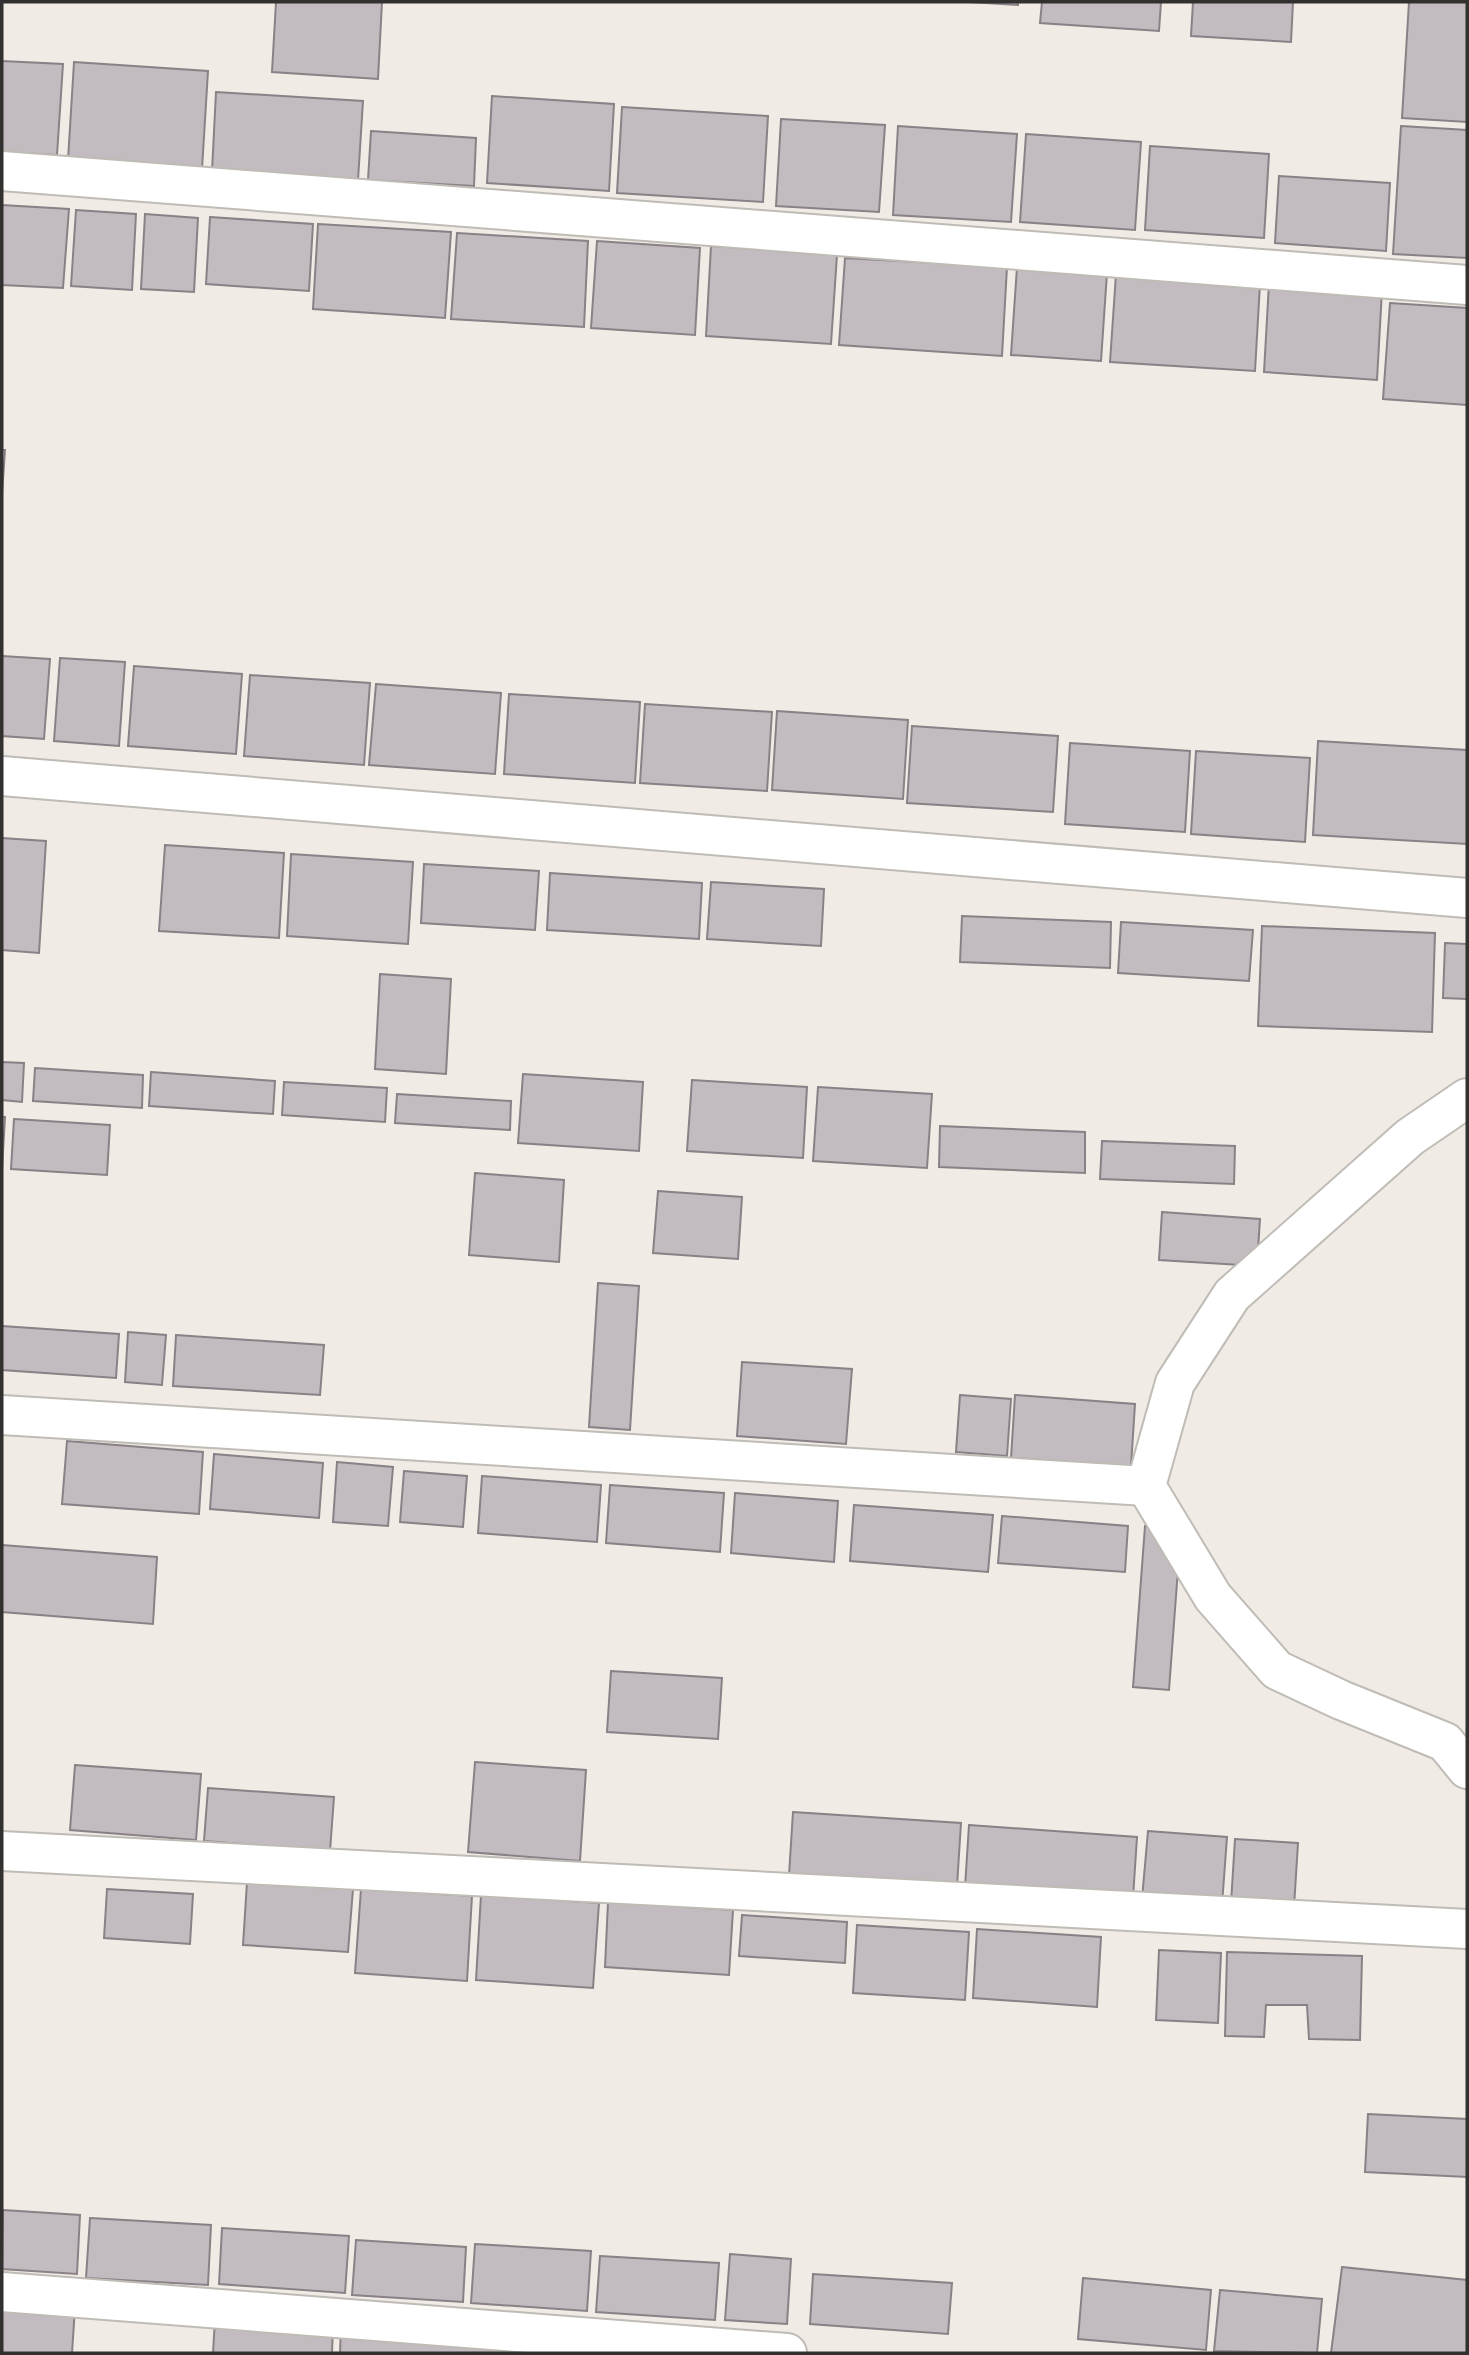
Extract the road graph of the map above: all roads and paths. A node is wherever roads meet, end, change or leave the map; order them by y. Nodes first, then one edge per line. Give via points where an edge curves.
1 (2, 171) edge
2 (1467, 285) edge
3 (2, 776) edge
4 (1467, 898) edge
5 (1467, 1098) edge
6 (2, 1415) edge
7 (1146, 1486) junction
8 (1467, 1769) edge
9 (2, 1851) edge
10 (1467, 1930) edge
11 (2, 2292) edge
12 (788, 2353) edge

1 - 2 street
3 - 4 street
5 - 7 street via 1410,1137 1232,1296 1175,1383
6 - 7 street
7 - 8 street via 1213,1597 1277,1670 1445,1742
9 - 10 street
11 - 12 street

